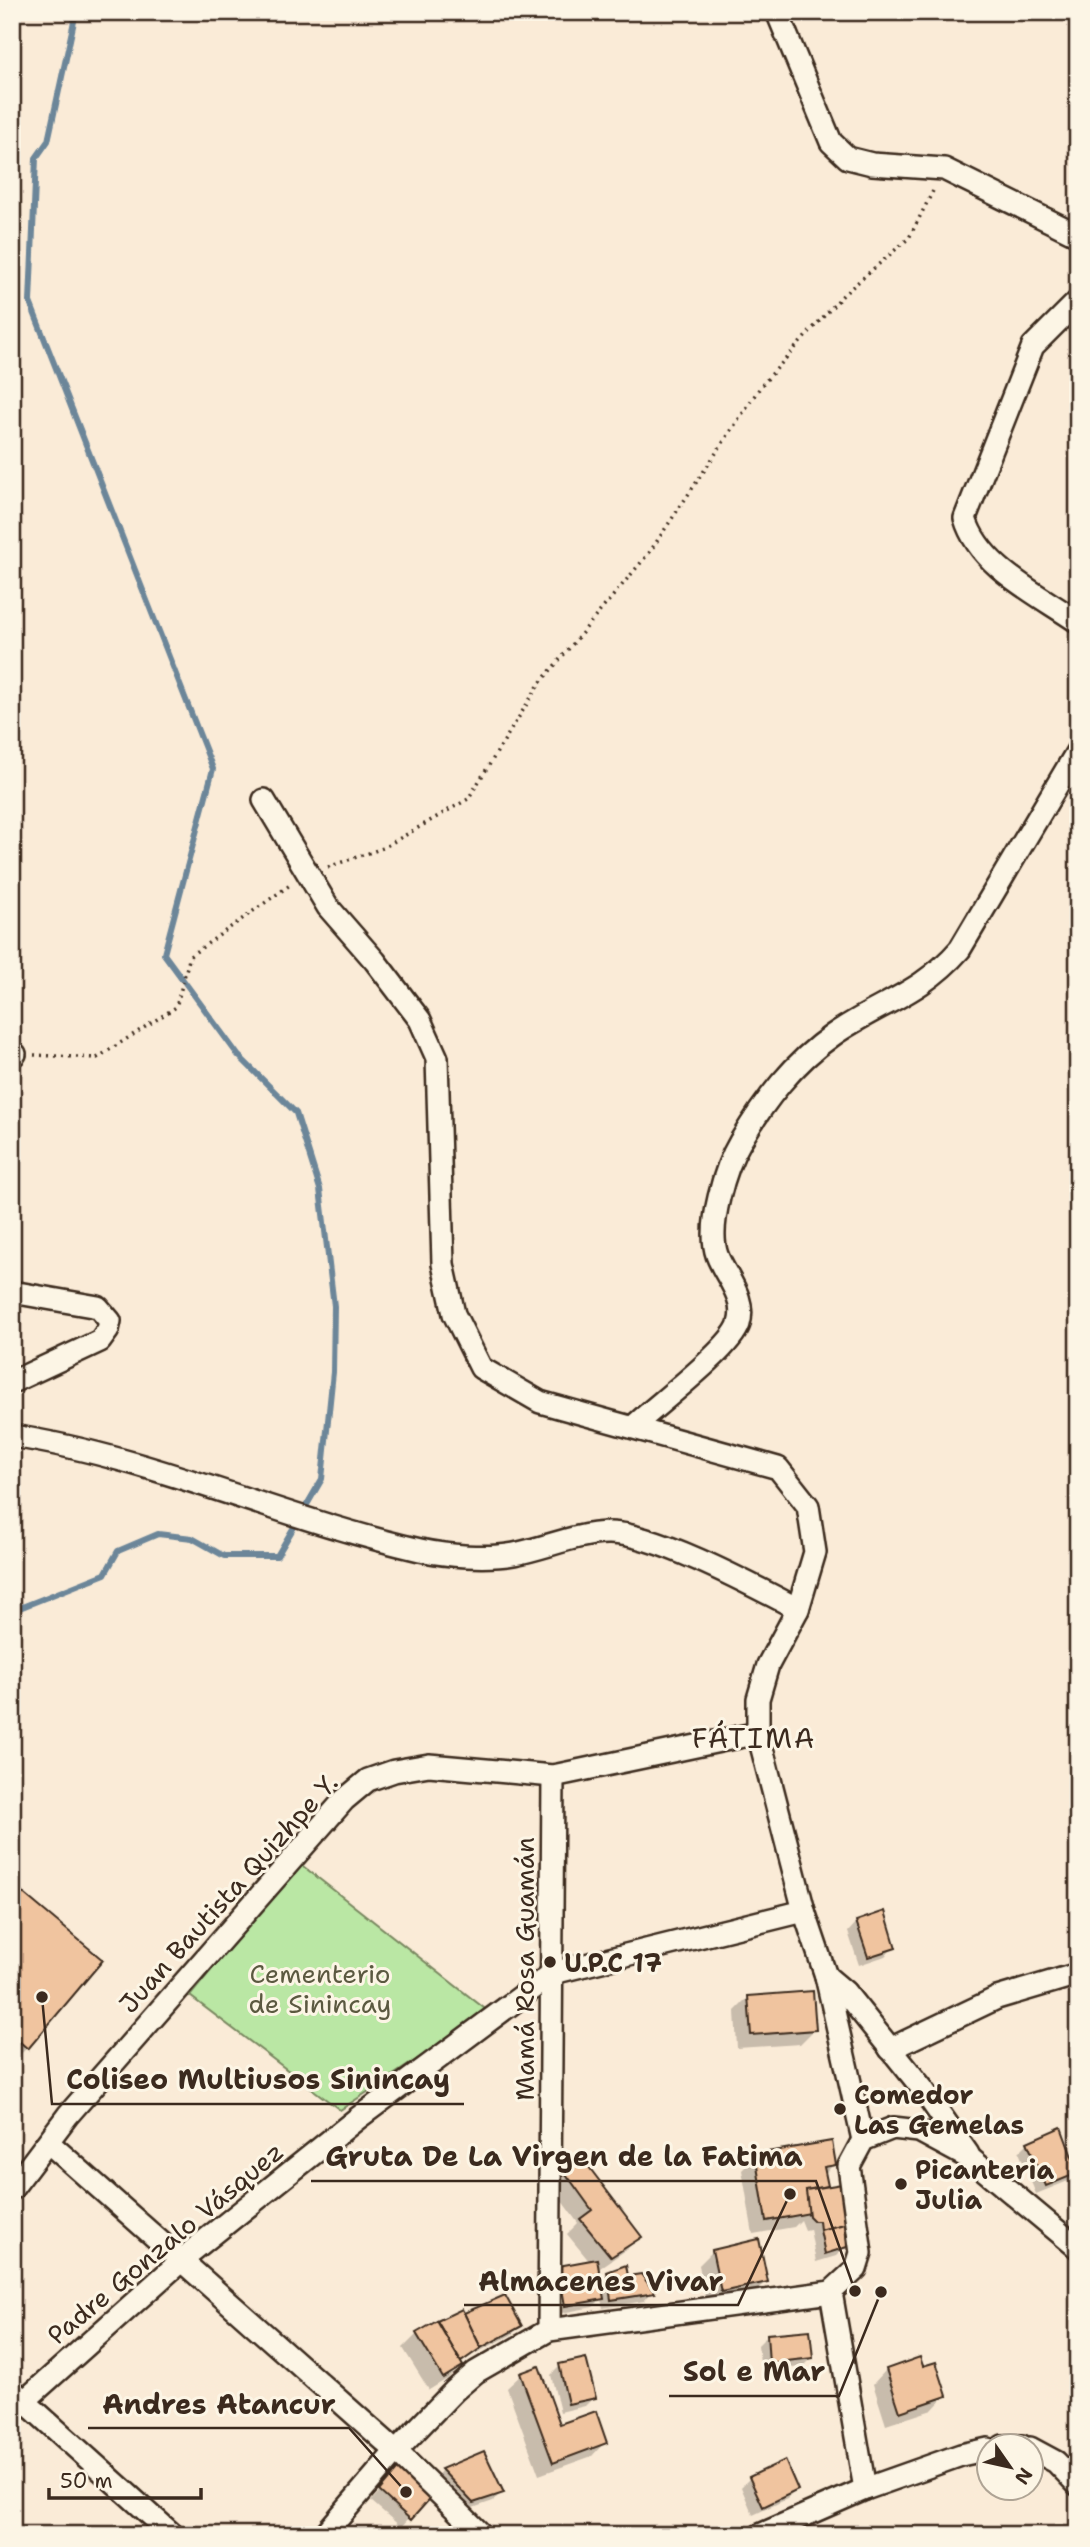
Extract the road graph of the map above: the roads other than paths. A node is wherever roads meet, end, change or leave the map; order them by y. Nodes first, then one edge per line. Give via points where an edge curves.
1 (777, 12) edge
2 (1078, 235) edge
3 (1078, 301) edge
4 (1078, 622) edge
5 (1078, 750) edge
6 (264, 800) dead end
7 (12, 1292) edge
8 (12, 1382) edge
9 (633, 1427) junction
10 (12, 1436) edge
11 (797, 1609) junction
12 (758, 1733) junction
13 (553, 1776) junction
14 (804, 1911) junction
15 (553, 1973) junction
16 (1078, 1974) edge
17 (826, 1976) junction
18 (890, 2049) junction
19 (863, 2140) junction
20 (49, 2143) junction
21 (971, 2159) junction
22 (12, 2189) edge
23 (1078, 2248) edge
24 (181, 2263) junction
25 (831, 2292) junction
26 (549, 2330) junction
27 (16, 2401) edge
28 (396, 2451) junction
29 (974, 2452) edge
30 (1044, 2455) edge
31 (1078, 2485) edge
32 (864, 2489) junction
33 (173, 2535) edge
34 (324, 2535) edge
35 (482, 2535) edge
36 (760, 2535) edge

1 - 2 street via 831,142 848,158 944,169
3 - 4 street via 1033,346 965,518 970,535 986,557
5 - 9 street via 960,949 940,972 835,1034 776,1087 738,1145 720,1192 716,1253 738,1293 739,1323 723,1347
6 - 9 street via 328,907 419,1020 437,1058 443,1264 454,1314 481,1368 540,1402
7 - 8 street via 98,1307 110,1321 100,1340
9 - 11 street via 778,1468 808,1506 815,1552
10 - 11 street via 60,1443 422,1551 512,1555 611,1532 653,1543 746,1581
11 - 12 street via 765,1676 758,1699
12 - 13 street, Juan Bautista Quizhpe Y.
12 - 14 street
13 - 15 street, Mamá Rosa Guamán
13 - 20 street, Juan Bautista Quizhpe Y. via 429,1765 368,1780 344,1800 68,2115
14 - 15 street, Padre Gonzalo Vásquez
14 - 17 street
15 - 24 street, Padre Gonzalo Vásquez via 358,2118
15 - 26 street, Mamá Rosa Guamán
16 - 18 street via 997,1997
17 - 18 street via 845,1992
17 - 19 street
18 - 21 street
19 - 21 street via 893,2128 919,2131
19 - 25 street via 849,2166 861,2253 856,2269
20 - 22 street, Juan Bautista Quizhpe Y.
20 - 24 street
21 - 23 street
24 - 27 street, Padre Gonzalo Vásquez
24 - 28 street
25 - 26 street
25 - 32 street
26 - 28 street via 476,2372
27 - 33 street
28 - 34 street
28 - 35 street
29 - 32 street
30 - 31 street
32 - 36 street

